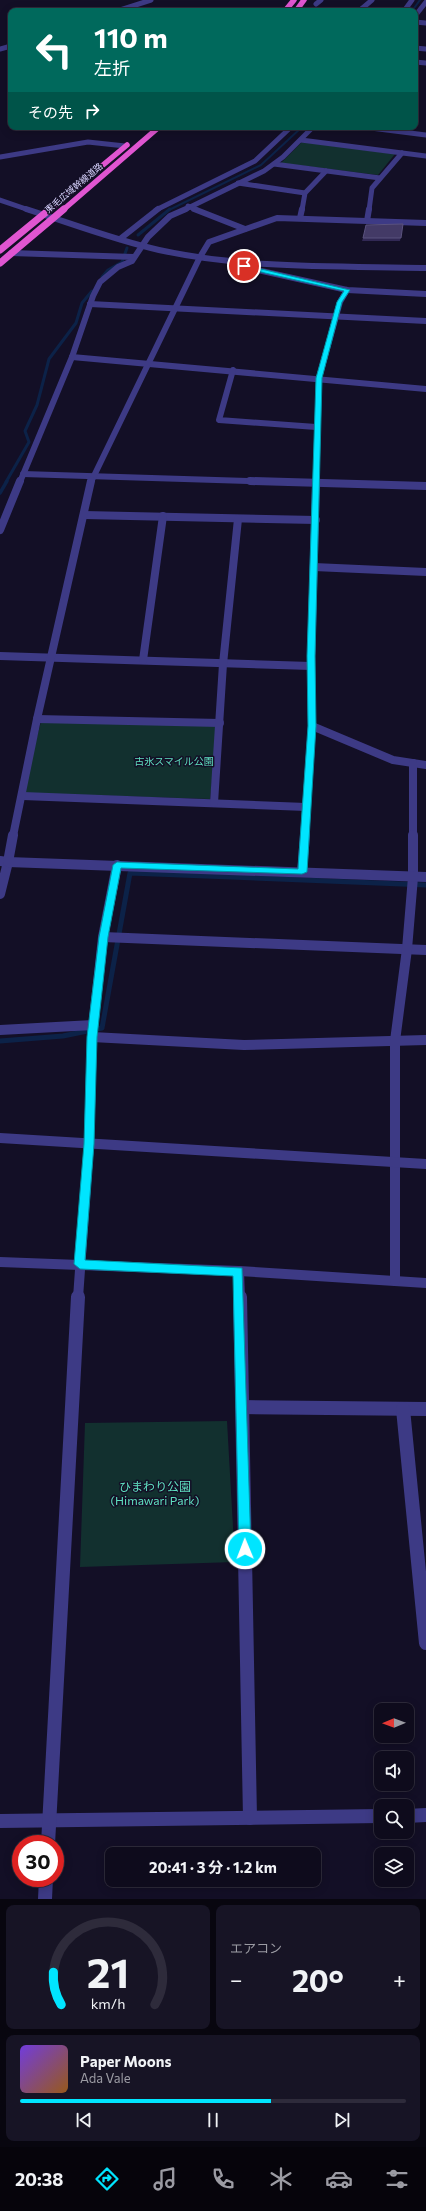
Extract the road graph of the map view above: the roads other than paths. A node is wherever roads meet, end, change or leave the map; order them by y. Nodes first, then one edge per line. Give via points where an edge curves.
1 (151, 0) edge
2 (294, 0) edge
3 (321, 0) edge
4 (372, 0) edge
5 (426, 2) edge
6 (316, 4) dead end
7 (126, 8) edge
8 (287, 8) edge
9 (363, 8) edge
10 (418, 12) edge
11 (145, 130) edge
12 (155, 130) edge
13 (288, 130) edge
14 (310, 130) edge
15 (387, 130) edge
16 (426, 135) edge
17 (300, 140) junction
18 (126, 146) junction
19 (402, 153) junction
20 (2, 156) edge
21 (426, 156) edge
22 (274, 164) junction
23 (326, 171) junction
24 (221, 178) junction
25 (380, 178) junction
26 (238, 183) junction
27 (305, 193) junction
28 (0, 200) edge
29 (188, 206) junction
30 (43, 214) junction
31 (53, 217) junction
32 (300, 218) junction
33 (367, 221) junction
34 (426, 223) edge
35 (245, 229) junction
36 (120, 239) junction
37 (141, 245) junction
38 (0, 250) edge
39 (11, 253) junction
40 (134, 257) junction
41 (200, 257) junction
42 (246, 261) junction
43 (0, 263) edge
44 (426, 268) edge
45 (347, 290) junction
46 (426, 294) edge
47 (90, 304) junction
48 (174, 309) junction
49 (337, 316) junction
50 (426, 321) edge
51 (72, 357) junction
52 (147, 364) junction
53 (233, 370) junction
54 (319, 378) junction
55 (426, 389) edge
56 (316, 427) junction
57 (23, 474) junction
58 (92, 476) junction
59 (316, 482) junction
60 (426, 486) edge
61 (84, 515) junction
62 (163, 516) junction
63 (238, 519) junction
64 (316, 520) junction
65 (0, 530) edge
66 (314, 567) junction
67 (426, 572) edge
68 (0, 656) edge
69 (51, 658) junction
70 (143, 660) junction
71 (223, 664) junction
72 (311, 666) junction
73 (37, 719) junction
74 (220, 723) junction
75 (312, 726) junction
76 (413, 763) junction
77 (426, 765) edge
78 (23, 796) junction
79 (214, 803) junction
80 (306, 807) junction
81 (4, 862) edge
82 (117, 865) junction
83 (302, 872) junction
84 (413, 877) junction
85 (426, 877) edge
86 (0, 894) edge
87 (103, 937) junction
88 (407, 949) junction
89 (426, 950) edge
90 (93, 1025) junction
91 (0, 1030) edge
92 (92, 1037) junction
93 (426, 1040) edge
94 (395, 1041) junction
95 (0, 1138) edge
96 (89, 1144) junction
97 (394, 1162) junction
98 (426, 1164) edge
99 (0, 1262) edge
100 (80, 1264) junction
101 (239, 1271) junction
102 (395, 1281) junction
103 (426, 1283) edge
104 (242, 1407) junction
105 (403, 1409) junction
106 (426, 1409) edge
107 (426, 1643) edge
108 (426, 1815) edge
109 (374, 1816) edge
110 (414, 1816) edge
111 (250, 1818) junction
112 (0, 1821) edge
113 (49, 1821) junction
114 (48, 1835) edge
115 (46, 1887) edge
116 (46, 1899) edge

1 - 7 street
2 - 8 highway
3 - 6 street
4 - 9 street
5 - 10 street
11 - 18 highway, 東毛広域幹線道路
12 - 31 highway, 東毛広域幹線道路
13 - 24 street via 255,161
14 - 17 street
15 - 16 street
17 - 19 street
17 - 22 street
18 - 20 street via 88,142
18 - 30 highway, 東毛広域幹線道路
19 - 21 street
19 - 25 street
22 - 23 street
22 - 26 street
23 - 25 street
23 - 27 street
24 - 26 street
24 - 36 street via 157,209
25 - 33 street via 372,188
26 - 27 street
26 - 29 street
27 - 32 street
28 - 30 street
29 - 35 street
29 - 37 street via 170,216
30 - 31 street
30 - 38 highway, 東毛広域幹線道路
31 - 36 street
31 - 39 highway, 東毛広域幹線道路
32 - 33 street
32 - 35 street via 277,218
33 - 34 street
35 - 41 street via 206,244
36 - 37 street
37 - 40 street
37 - 41 street
39 - 40 street
39 - 43 highway, 東毛広域幹線道路
40 - 47 street via 100,282
41 - 42 street
41 - 48 street
42 - 44 street
42 - 45 street via 244,266
45 - 46 street
45 - 49 street via 340,302
47 - 48 street
47 - 51 street
48 - 49 street
48 - 52 street
49 - 50 street
49 - 54 street
51 - 52 street
51 - 57 street
52 - 53 street
52 - 58 street
53 - 54 street
53 - 56 street via 219,420
54 - 55 street
54 - 56 street
56 - 59 street
57 - 58 street
57 - 65 street
58 - 59 street
58 - 61 street
59 - 60 street
59 - 64 street
61 - 62 street
61 - 69 street
62 - 63 street
62 - 70 street
63 - 64 street
63 - 71 street
64 - 66 street
66 - 67 street
66 - 72 street
68 - 69 street
69 - 70 street
69 - 73 street
70 - 71 street
71 - 72 street
71 - 74 street
72 - 75 street
73 - 74 street
73 - 78 street
74 - 79 street
75 - 76 street via 393,760
75 - 80 street
76 - 77 street
76 - 84 street
78 - 79 street
78 - 81 street
79 - 80 street
80 - 83 street
81 - 82 street
81 - 86 street
82 - 83 street
82 - 87 street
83 - 84 street
84 - 85 street
84 - 88 street
87 - 88 street
87 - 90 street
88 - 89 street
88 - 94 street
90 - 91 street
90 - 92 street
92 - 94 street via 244,1045
92 - 96 street
93 - 94 street
94 - 97 street
95 - 96 street
96 - 97 street
96 - 100 street
97 - 98 street
97 - 102 street
99 - 100 street
100 - 101 street
100 - 113 street
101 - 102 street
101 - 104 street
102 - 103 street
104 - 105 street
104 - 111 street
105 - 106 street
105 - 107 street
108 - 110 street
109 - 111 street
111 - 113 street
112 - 113 street
113 - 114 street
115 - 116 street

